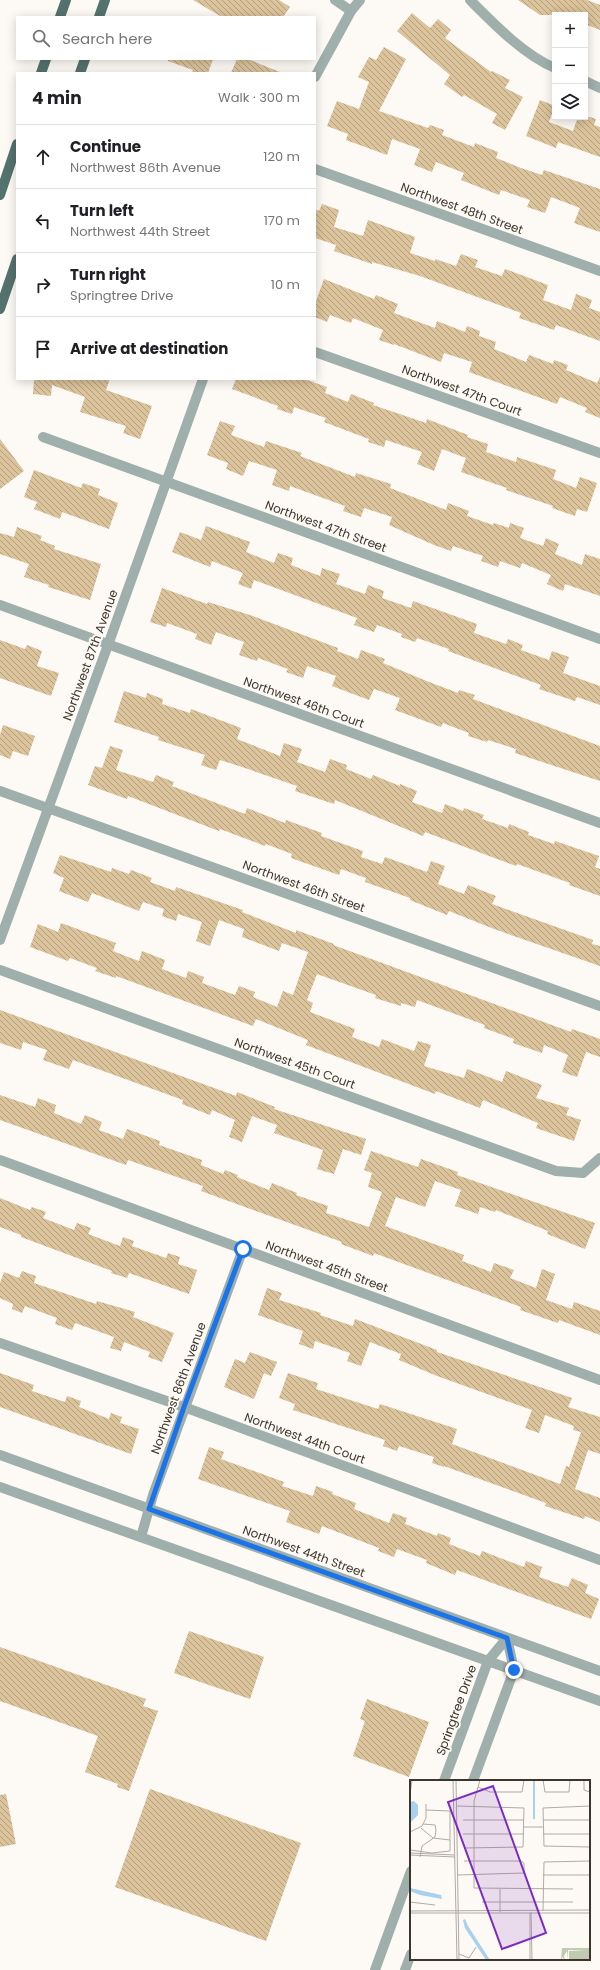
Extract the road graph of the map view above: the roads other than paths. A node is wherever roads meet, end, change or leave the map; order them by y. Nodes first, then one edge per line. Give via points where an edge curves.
1 (66, 0) edge
2 (100, 0) edge
3 (105, 0) edge
4 (335, 0) edge
5 (360, 0) edge
6 (470, 0) edge
7 (351, 10) junction
8 (100, 15) edge
9 (60, 16) edge
10 (46, 60) edge
11 (85, 60) edge
12 (552, 67) edge
13 (41, 72) edge
14 (80, 72) edge
15 (316, 75) edge
16 (588, 82) edge
17 (600, 88) edge
18 (16, 147) edge
19 (316, 169) edge
20 (0, 195) edge
21 (16, 262) edge
22 (600, 271) edge
23 (0, 309) edge
24 (316, 352) edge
25 (203, 380) edge
26 (43, 437) dead end
27 (600, 453) edge
28 (166, 482) junction
29 (0, 605) edge
30 (600, 639) edge
31 (108, 645) junction
32 (0, 791) edge
33 (48, 808) junction
34 (600, 823) edge
35 (0, 940) edge
36 (0, 970) edge
37 (600, 1006) edge
38 (600, 1158) edge
39 (0, 1160) edge
40 (243, 1249) junction
41 (0, 1342) edge
42 (600, 1380) edge
43 (184, 1407) junction
44 (0, 1455) edge
45 (0, 1487) edge
46 (149, 1509) junction
47 (141, 1537) junction
48 (600, 1560) edge
49 (507, 1638) junction
50 (488, 1661) junction
51 (514, 1670) junction
52 (600, 1671) edge
53 (600, 1701) edge
54 (444, 1780) edge
55 (473, 1780) edge
56 (410, 1874) edge
57 (410, 1957) edge
58 (375, 1970) edge
59 (405, 1970) edge

1 - 9 main road
2 - 8 main road
3 - 8 main road
4 - 7 street
5 - 7 street
6 - 12 street via 503,32 542,63
7 - 15 street
10 - 13 main road
11 - 14 main road
16 - 17 street
18 - 20 main road
19 - 22 street, Northwest 48th Street
21 - 23 main road
24 - 27 street, Northwest 47th Court
25 - 28 street, Northwest 87th Avenue
26 - 28 street, Northwest 47th Street
28 - 30 street, Northwest 47th Street
28 - 31 street, Northwest 87th Avenue
29 - 31 street, Northwest 46th Court
31 - 33 street, Northwest 87th Avenue
31 - 34 street, Northwest 46th Court
32 - 33 street, Northwest 46th Street
33 - 35 street, Northwest 87th Avenue
33 - 37 street, Northwest 46th Street
36 - 38 street, Northwest 45th Court via 556,1171 583,1173
39 - 40 street, Northwest 45th Street
40 - 42 street, Northwest 45th Street
40 - 43 street, Northwest 86th Avenue
41 - 43 street, Northwest 44th Court
43 - 46 street, Northwest 86th Avenue
43 - 48 street, Northwest 44th Court
44 - 46 street, Northwest 44th Street
45 - 47 street
46 - 47 street, Northwest 86th Avenue
46 - 49 street, Northwest 44th Street
47 - 50 street
49 - 50 street, Springtree Drive
49 - 51 street
49 - 52 street, Northwest 44th Street
50 - 51 street
50 - 54 street, Springtree Drive
51 - 53 street
51 - 55 street
56 - 58 street
57 - 59 street

